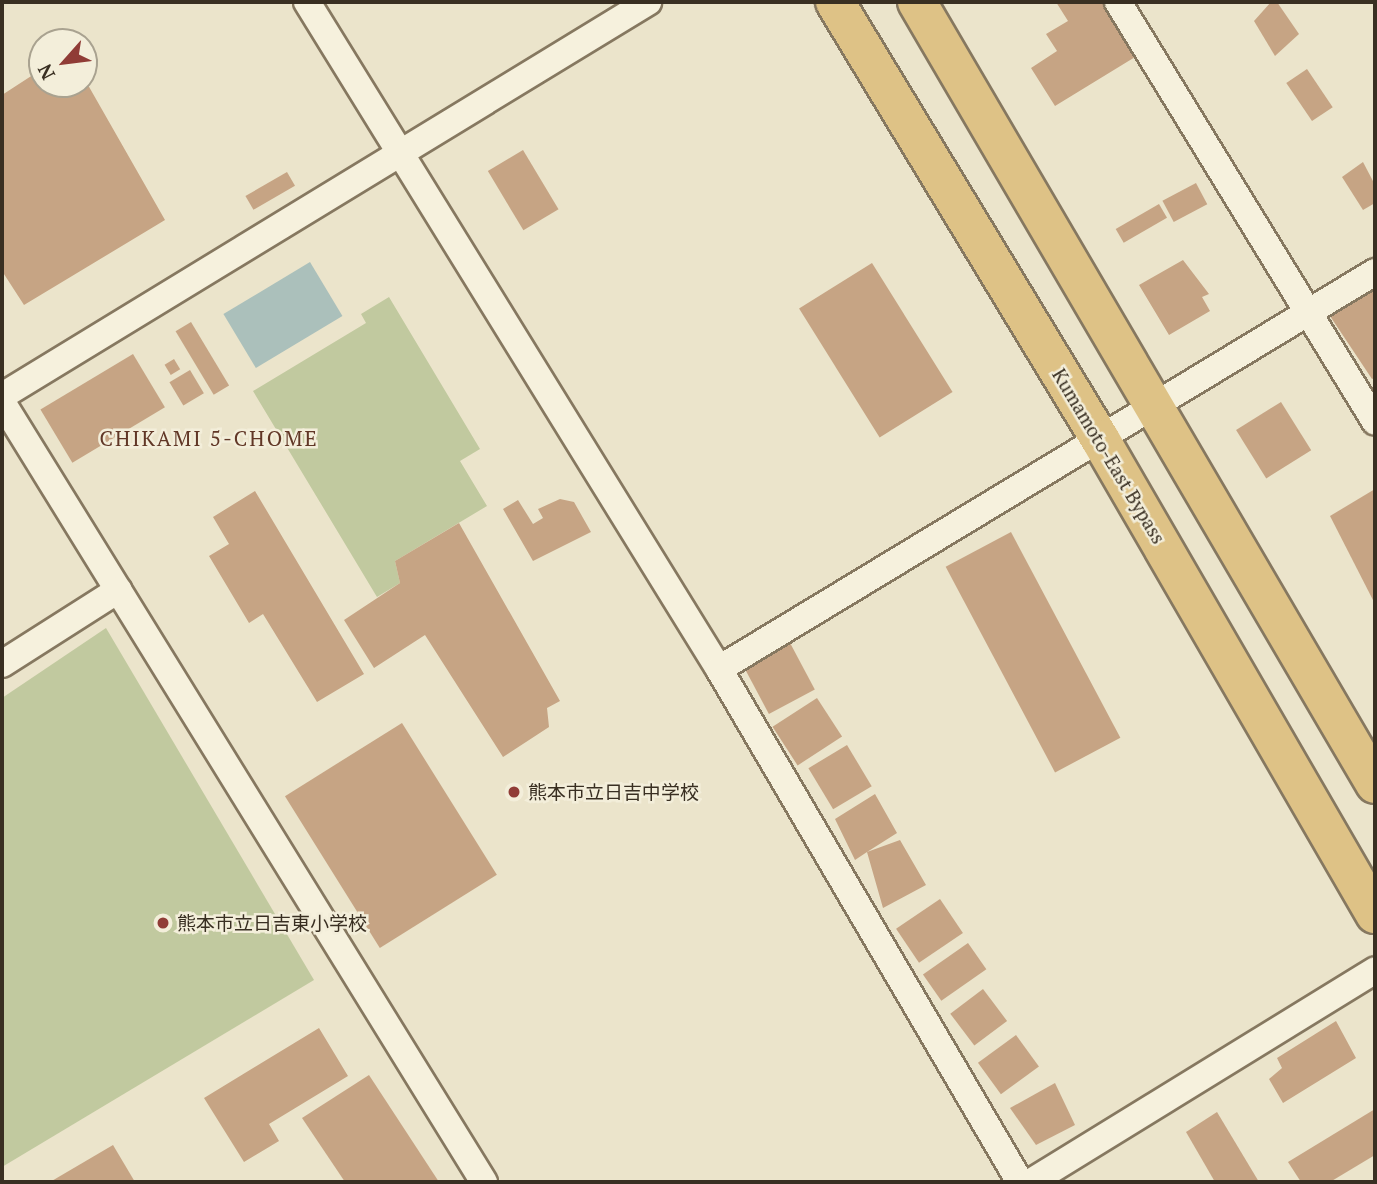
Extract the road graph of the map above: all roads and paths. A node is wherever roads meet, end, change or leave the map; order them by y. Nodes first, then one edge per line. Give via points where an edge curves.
1 (307, 2) edge
2 (648, 2) edge
3 (835, 2) edge
4 (917, 2) edge
5 (1118, 2) edge
6 (400, 150) junction
7 (1375, 272) edge
8 (1309, 313) junction
9 (2, 396) edge
10 (2, 402) edge
11 (1156, 405) junction
12 (1375, 421) edge
13 (1100, 439) junction
14 (118, 590) junction
15 (2, 664) edge
16 (719, 670) junction
17 (1375, 784) edge
18 (1375, 914) edge
19 (1375, 970) edge
20 (484, 1182) edge
21 (1020, 1182) edge
22 (1031, 1182) edge

1 - 6 street
2 - 6 street
3 - 13 highway, Kumamoto-East Bypass
4 - 11 highway
5 - 8 street
6 - 9 street
6 - 16 street
7 - 8 street
8 - 11 street
8 - 12 street
10 - 14 street
11 - 13 street
11 - 17 highway
13 - 16 street
13 - 18 highway, Kumamoto-East Bypass
14 - 15 street
14 - 20 street
16 - 21 street
19 - 22 street

